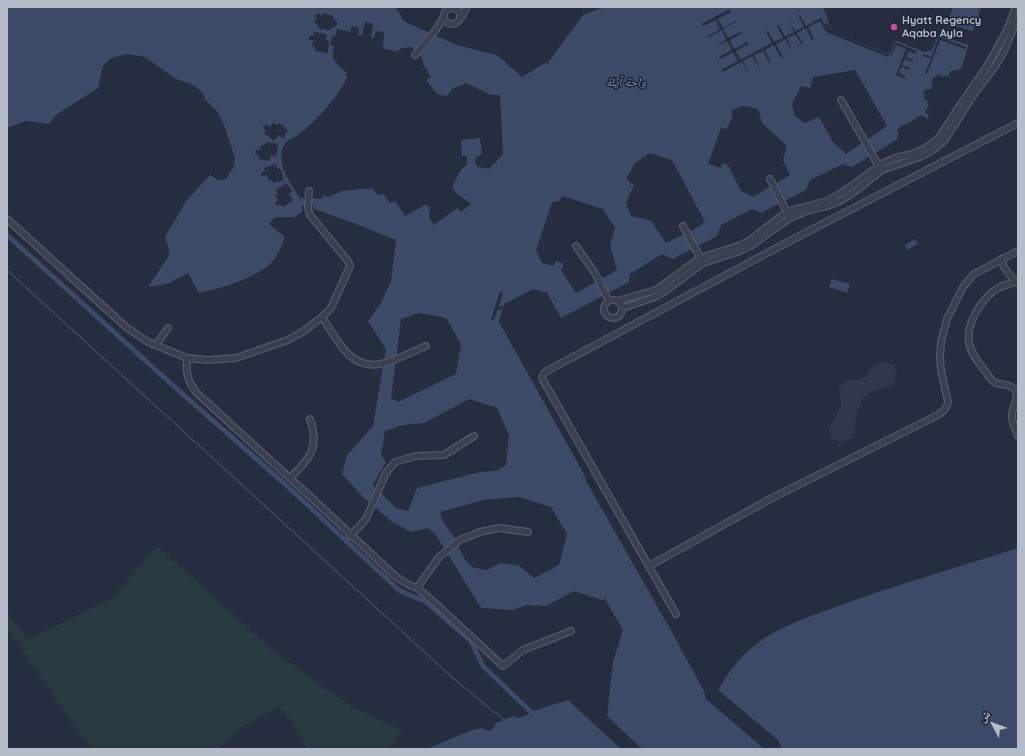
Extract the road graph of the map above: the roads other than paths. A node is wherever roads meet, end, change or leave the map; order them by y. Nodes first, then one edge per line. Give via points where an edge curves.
1 (461, 7) edge
2 (467, 7) edge
3 (1016, 7) edge
4 (453, 8) junction
5 (444, 17) junction
6 (1018, 18) edge
7 (460, 19) junction
8 (448, 24) junction
9 (436, 30) junction
10 (414, 56) dead end
11 (984, 77) junction
12 (841, 100) dead end
13 (1018, 123) edge
14 (880, 168) junction
15 (770, 179) dead end
16 (309, 191) dead end
17 (789, 215) junction
18 (7, 219) edge
19 (683, 226) dead end
20 (576, 246) dead end
21 (1018, 251) edge
22 (700, 259) junction
23 (1001, 259) junction
24 (1016, 281) edge
25 (608, 298) junction
26 (617, 301) junction
27 (623, 308) junction
28 (322, 317) junction
29 (168, 328) dead end
30 (156, 345) junction
31 (426, 346) dead end
32 (187, 358) junction
33 (310, 419) dead end
34 (474, 436) dead end
35 (1018, 436) edge
36 (290, 478) junction
37 (528, 532) dead end
38 (350, 536) junction
39 (649, 566) junction
40 (416, 588) junction
41 (676, 614) dead end
42 (571, 631) dead end

1 - 4 street
2 - 7 street
3 - 11 street
4 - 5 street via 446,10
4 - 7 street via 459,12
5 - 8 street
5 - 9 street
6 - 11 street via 1004,51
7 - 8 street via 457,24
8 - 9 street
9 - 10 street
11 - 14 street via 958,108 939,138 919,152 898,157
12 - 14 street
13 - 39 street via 544,372 543,380
14 - 17 street via 838,195
15 - 17 street
16 - 28 street via 310,215 350,266 331,308
17 - 22 street via 778,218 746,242
18 - 30 street via 126,327
19 - 22 street
20 - 25 street via 595,273
21 - 23 street
22 - 26 street via 656,290
22 - 27 street via 664,292
23 - 24 street via 1004,268
23 - 39 street via 970,278 947,319 940,357 948,402 945,410 770,499
24 - 35 street via 998,288 987,298 975,314 969,334 972,352 983,369 995,382 1014,389 1016,401 1011,414
25 - 26 street
25 - 27 street via 604,308 605,315 610,319 619,317
26 - 27 street
28 - 31 street via 350,356 366,364 381,364
28 - 32 street via 288,340 236,358
29 - 30 street
30 - 32 street
32 - 36 street via 187,375 195,392
33 - 36 street via 315,435 313,449
34 - 38 street via 444,455 416,456 395,462 386,473 366,519
36 - 38 street
37 - 40 street via 500,528 460,540 439,557
38 - 40 street via 395,576
39 - 41 street
40 - 42 street via 503,666 523,650

